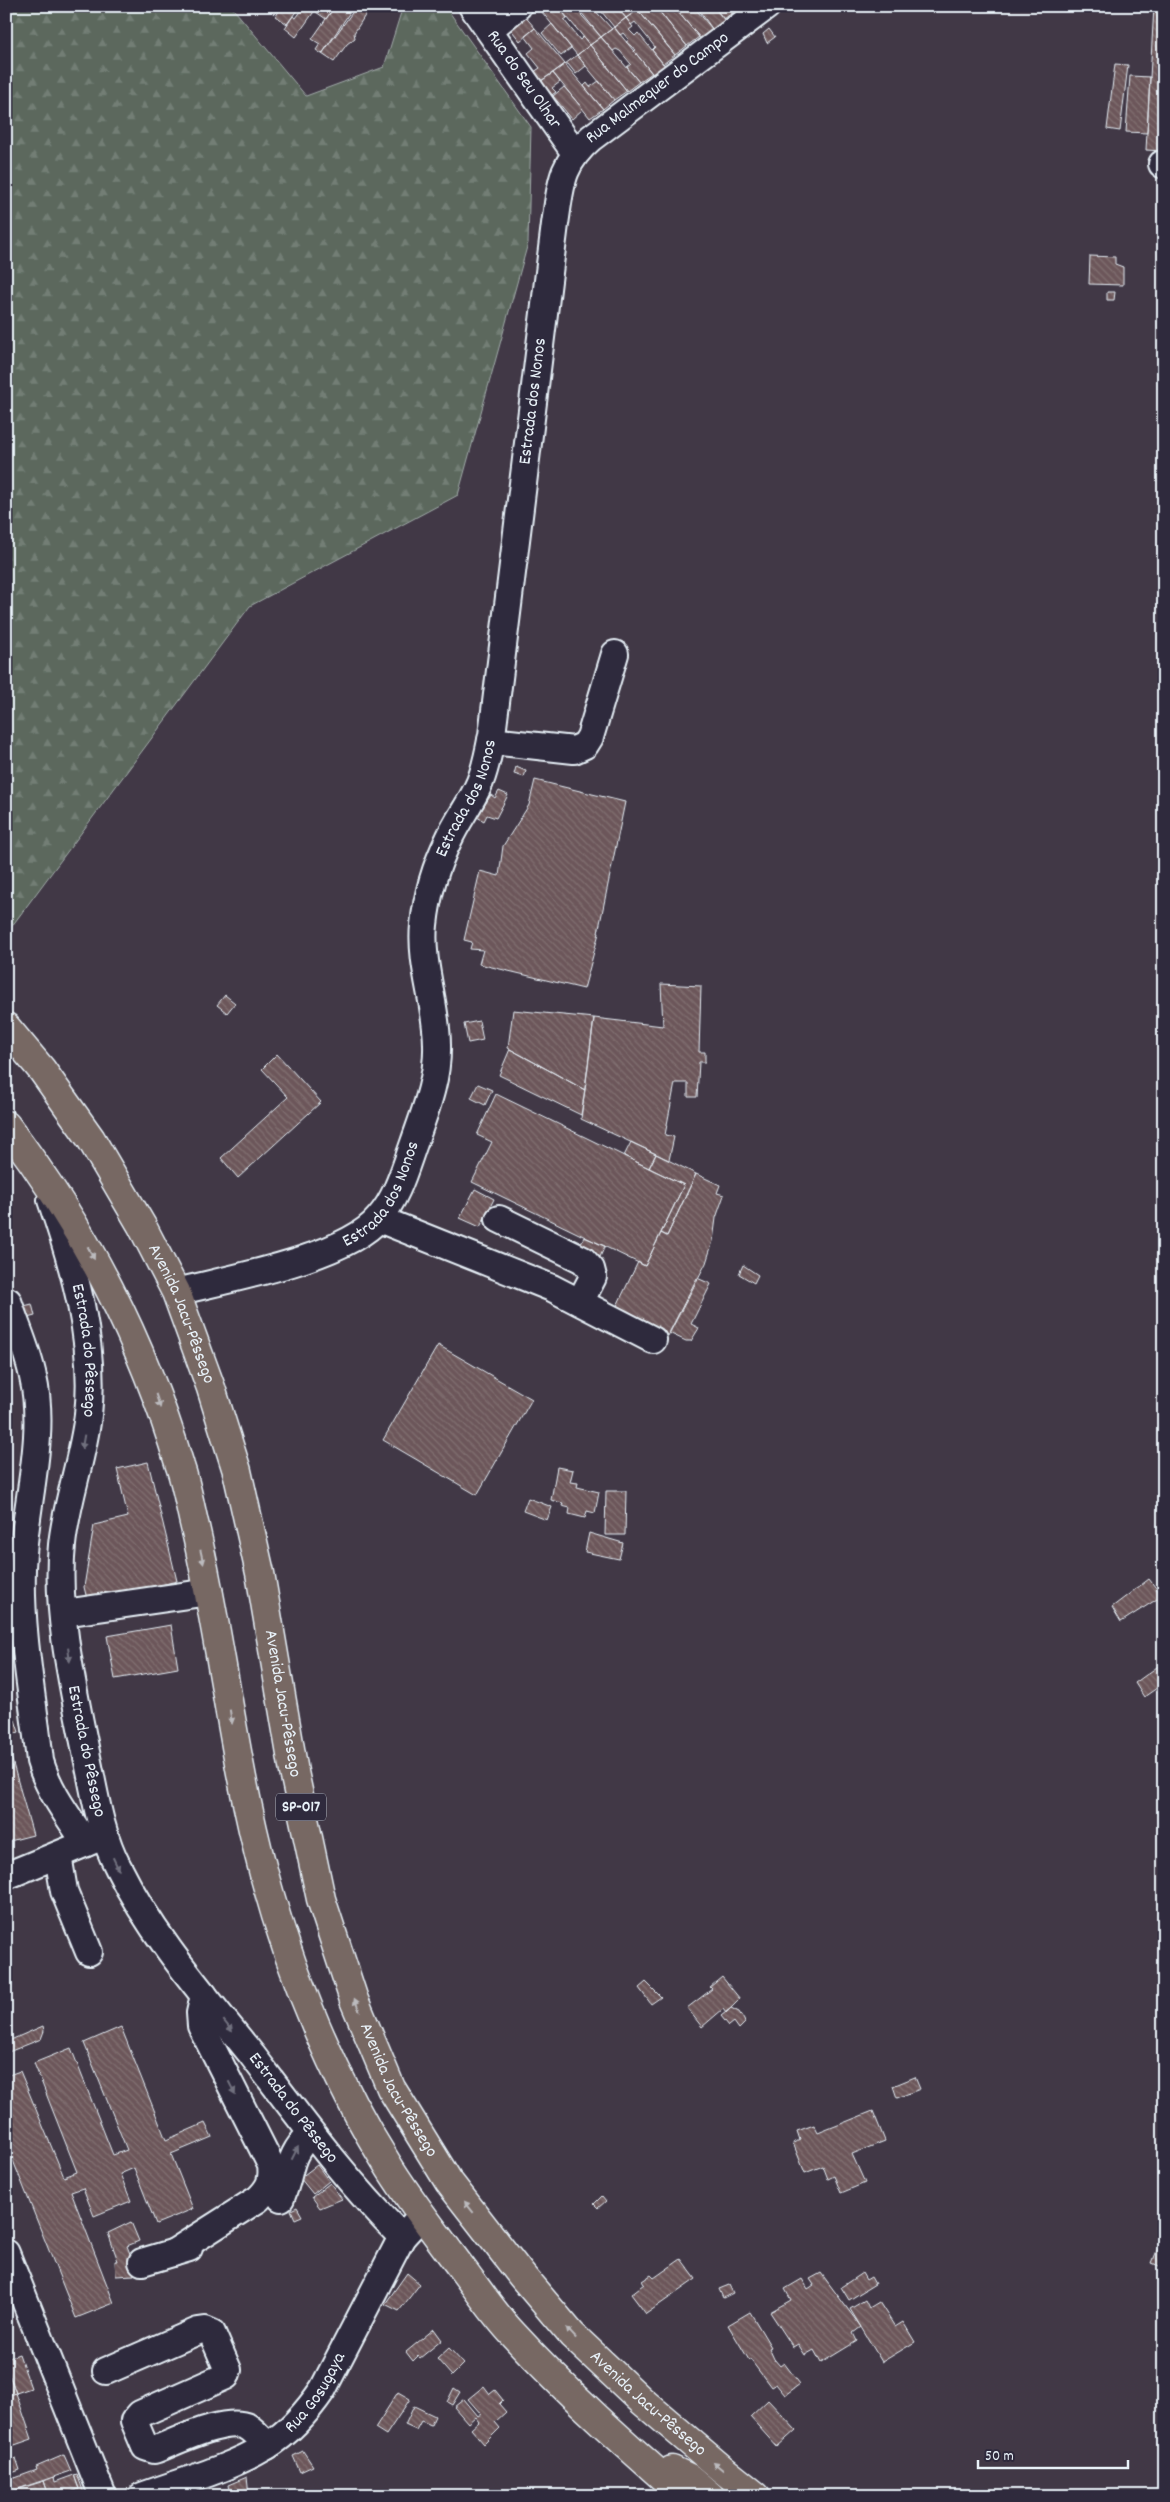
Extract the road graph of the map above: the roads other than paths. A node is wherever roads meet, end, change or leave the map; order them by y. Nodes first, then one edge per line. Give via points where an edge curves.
1 (472, 6) edge
2 (518, 6) edge
3 (767, 6) edge
4 (490, 29) junction
5 (575, 153) junction
6 (614, 654) dead end
7 (491, 741) junction
8 (6, 1027) edge
9 (6, 1125) edge
10 (42, 1173) junction
11 (379, 1219) junction
12 (499, 1219) dead end
13 (176, 1292) junction
14 (8, 1301) dead end
15 (580, 1302) junction
16 (653, 1340) dead end
17 (209, 1592) junction
18 (64, 1613) junction
19 (95, 1839) junction
20 (58, 1855) junction
21 (6, 1876) edge
22 (89, 1952) dead end
23 (204, 1995) junction
24 (311, 2133) junction
25 (421, 2216) junction
26 (402, 2238) junction
27 (6, 2253) edge
28 (174, 2253) junction
29 (142, 2262) dead end
30 (106, 2371) dead end
31 (267, 2446) junction
32 (640, 2457) junction
33 (103, 2496) edge
34 (142, 2496) edge
35 (684, 2496) edge
36 (710, 2496) edge
37 (756, 2496) edge

1 - 4 street, Rua do Seu Olhar
2 - 4 street
3 - 5 street, Rua Malmequer do Campo via 590,138
4 - 5 street, Rua do Seu Olhar
5 - 7 street, Estrada dos Nonos via 567,163 555,224
6 - 7 street via 585,745 574,750
7 - 11 street, Estrada dos Nonos via 480,783 449,839 429,898 424,945 438,1044 436,1071 430,1099 401,1178
8 - 13 highway, Avenida Jacu-Pêssego / SP-017 via 42,1070 91,1139
9 - 10 highway, SP-017
10 -> 17 highway, SP-017 via 88,1247 124,1316 154,1390 181,1468
10 -> 18 street, Estrada do Pêssego via 66,1243 88,1356 88,1414 62,1545
11 - 13 street, Estrada dos Nonos via 345,1244 305,1259
11 - 15 street
12 - 15 street via 583,1260 593,1277
37 -> 13 highway, Avenida Jacu-Pêssego / SP-017 via 641,2400 572,2335 449,2182 391,2088 354,2000 321,1899 294,1772 260,1573 237,1471
14 - 19 street via 34,1377 36,1403 37,1429 22,1570 40,1761 55,1798
15 - 16 street
17 - 18 street
17 -> 25 highway, SP-017 via 239,1766 264,1875 279,1922 323,2044 351,2101
18 -> 19 street, Estrada do Pêssego
19 - 20 street
19 -> 23 street, Estrada do Pêssego via 117,1867 142,1912
20 - 21 street
20 - 22 street via 64,1891
23 -> 24 street, Estrada do Pêssego
23 -> 28 street via 201,2026 271,2165 273,2178 258,2199
24 - 26 street, Estrada do Pêssego via 364,2199
28 -> 24 street via 240,2231 264,2216 281,2198 298,2146
25 - 26 street, Rua Gosugaya
25 - 32 highway, SP-017 via 509,2330 595,2417
26 - 31 street, Rua Gosugaya via 323,2389 308,2410
27 - 33 street
28 - 29 street
30 - 31 street via 198,2331 212,2333 228,2370 226,2376 140,2414 134,2421 140,2439 145,2447 154,2450 216,2426 246,2426
31 - 34 street, Rua Gosugaya via 228,2465
32 - 35 highway, SP-017
32 - 36 highway via 689,2478

